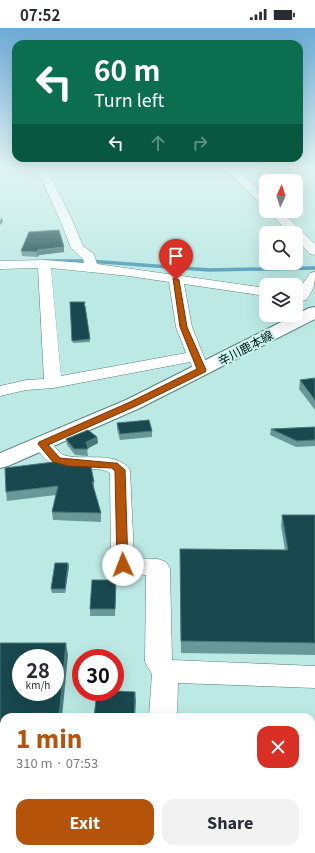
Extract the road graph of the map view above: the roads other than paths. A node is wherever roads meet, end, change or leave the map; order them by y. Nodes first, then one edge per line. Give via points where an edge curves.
1 (60, 206) edge
2 (281, 218) edge
3 (315, 251) edge
4 (44, 264) junction
5 (0, 265) edge
6 (89, 267) junction
7 (315, 276) edge
8 (176, 280) junction
9 (259, 291) edge
10 (303, 291) edge
11 (303, 298) edge
12 (315, 299) edge
13 (315, 312) edge
14 (198, 363) junction
15 (53, 383) junction
16 (0, 391) edge
17 (42, 444) junction
18 (0, 462) edge
19 (165, 672) junction
20 (315, 677) edge
21 (163, 713) edge

1 - 6 street via 77,248 89,257
2 - 3 street
4 - 5 street
4 - 6 street
4 - 15 street
6 - 8 street
7 - 10 street
8 - 9 street
8 - 14 street via 184,327
11 - 12 street
13 - 14 main road, 辛川鹿本線 via 258,340
14 - 15 street
14 - 17 main road, 辛川鹿本線 via 133,404
15 - 16 street via 26,385
17 - 18 main road, 辛川鹿本線
17 - 19 street via 57,460 114,466 120,470 123,565 158,568 158,662
19 - 20 street
19 - 21 street

